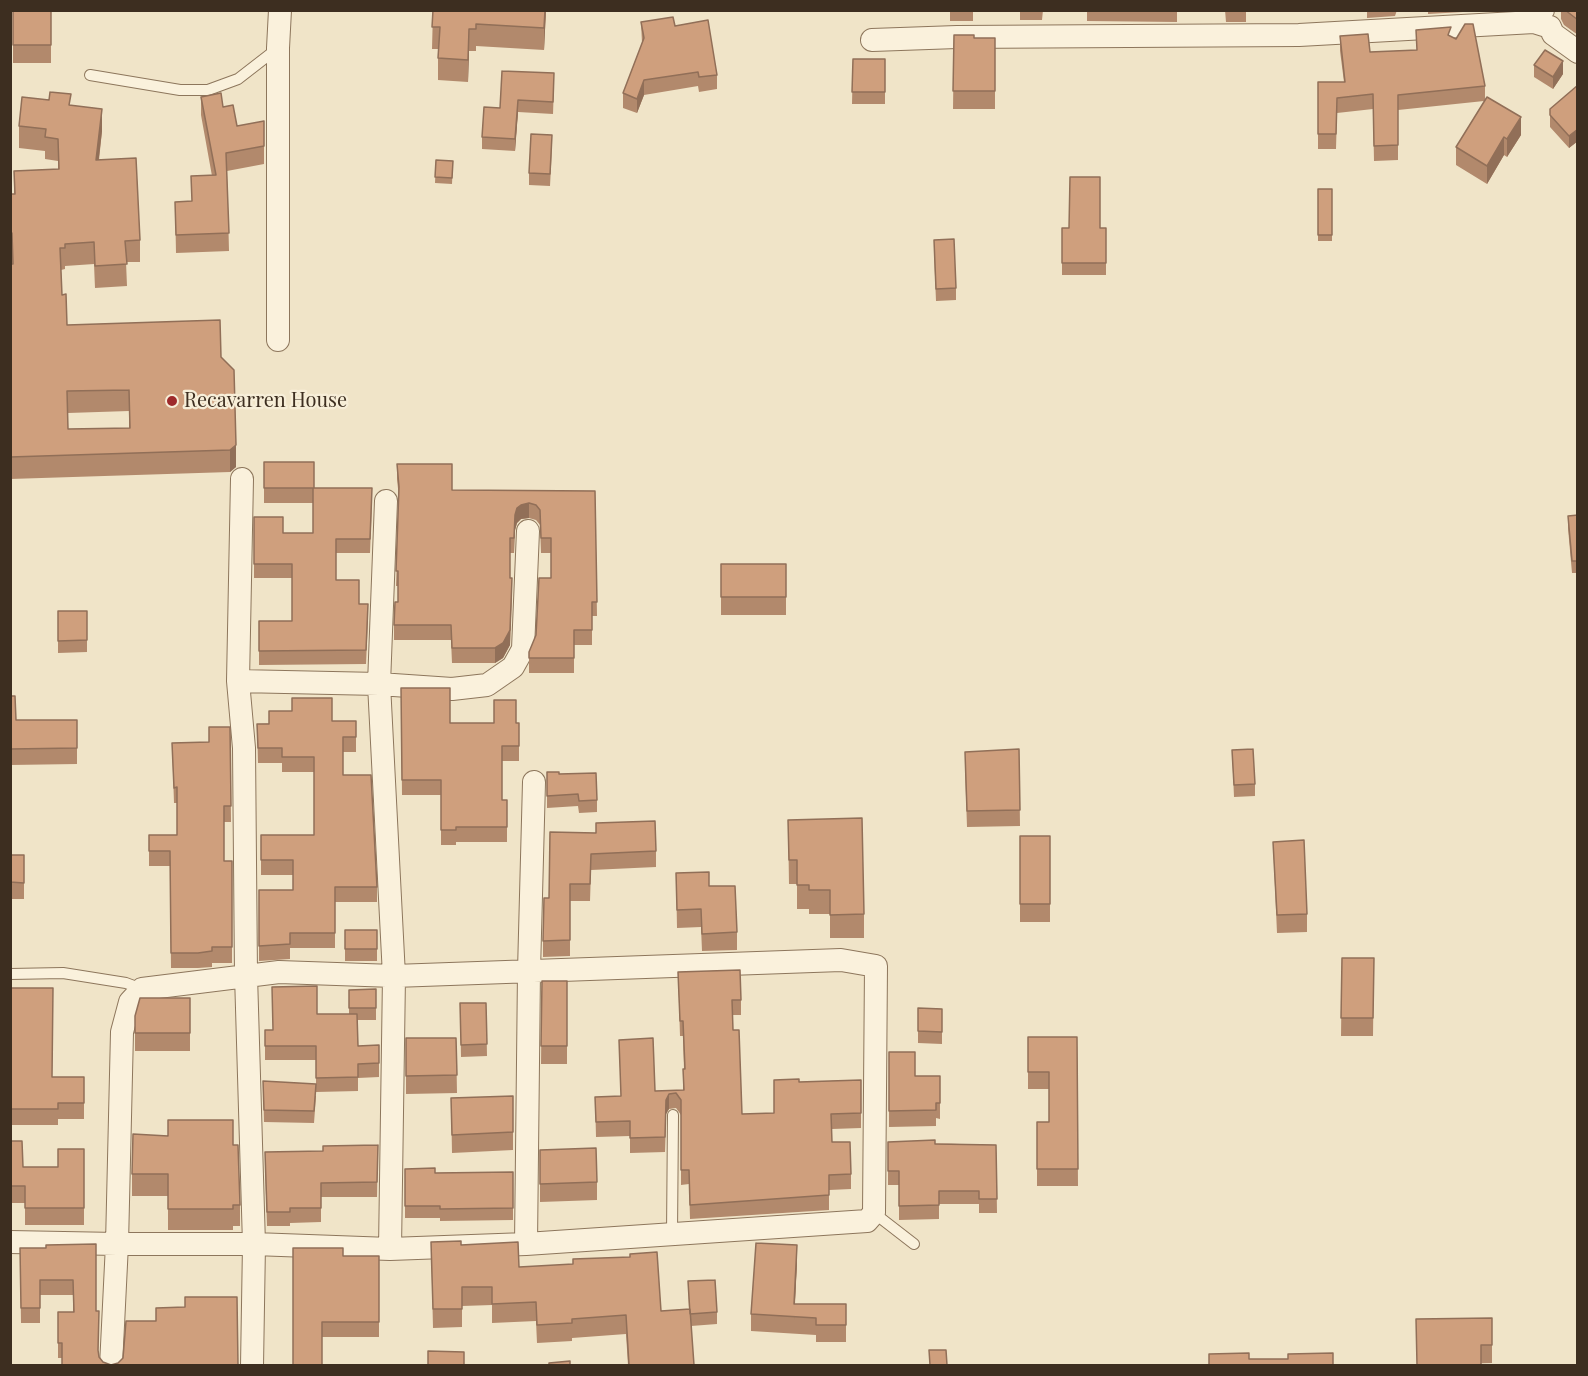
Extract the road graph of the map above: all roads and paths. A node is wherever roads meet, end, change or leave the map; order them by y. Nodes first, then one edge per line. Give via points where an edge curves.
1 (280, 10) edge
2 (1538, 16) edge
3 (872, 40) dead end
4 (278, 48) junction
5 (1578, 52) edge
6 (90, 75) dead end
7 (278, 340) dead end
8 (242, 479) dead end
9 (386, 501) dead end
10 (528, 531) dead end
11 (238, 681) junction
12 (379, 684) junction
13 (534, 782) dead end
14 (529, 971) junction
15 (10, 974) edge
16 (246, 975) junction
17 (393, 976) junction
18 (141, 989) junction
19 (673, 1115) dead end
20 (874, 1213) junction
21 (672, 1234) junction
22 (10, 1242) edge
23 (117, 1244) junction
24 (254, 1244) junction
25 (526, 1244) junction
26 (914, 1244) dead end
27 (390, 1249) junction
28 (111, 1365) edge
29 (252, 1365) edge

1 - 4 street
2 - 3 street via 1299,35
2 - 5 street via 1553,34
4 - 6 lane via 238,78 208,90 180,90
4 - 7 street
8 - 11 street
9 - 12 street
10 - 12 street via 523,649 513,667 487,685 452,689
11 - 12 street
11 - 16 street via 244,747
12 - 17 street
13 - 14 street
14 - 17 street
14 - 20 street via 841,960 876,966
14 - 25 street
15 - 18 lane via 63,973
16 - 17 street via 279,972
16 - 18 street
16 - 24 street
17 - 27 street
18 - 23 street via 130,1002 122,1032
19 - 21 lane
20 - 21 street via 867,1221
20 - 26 lane
21 - 25 street
22 - 23 street
23 - 24 street
23 - 28 street
24 - 27 street
24 - 29 street
25 - 27 street

